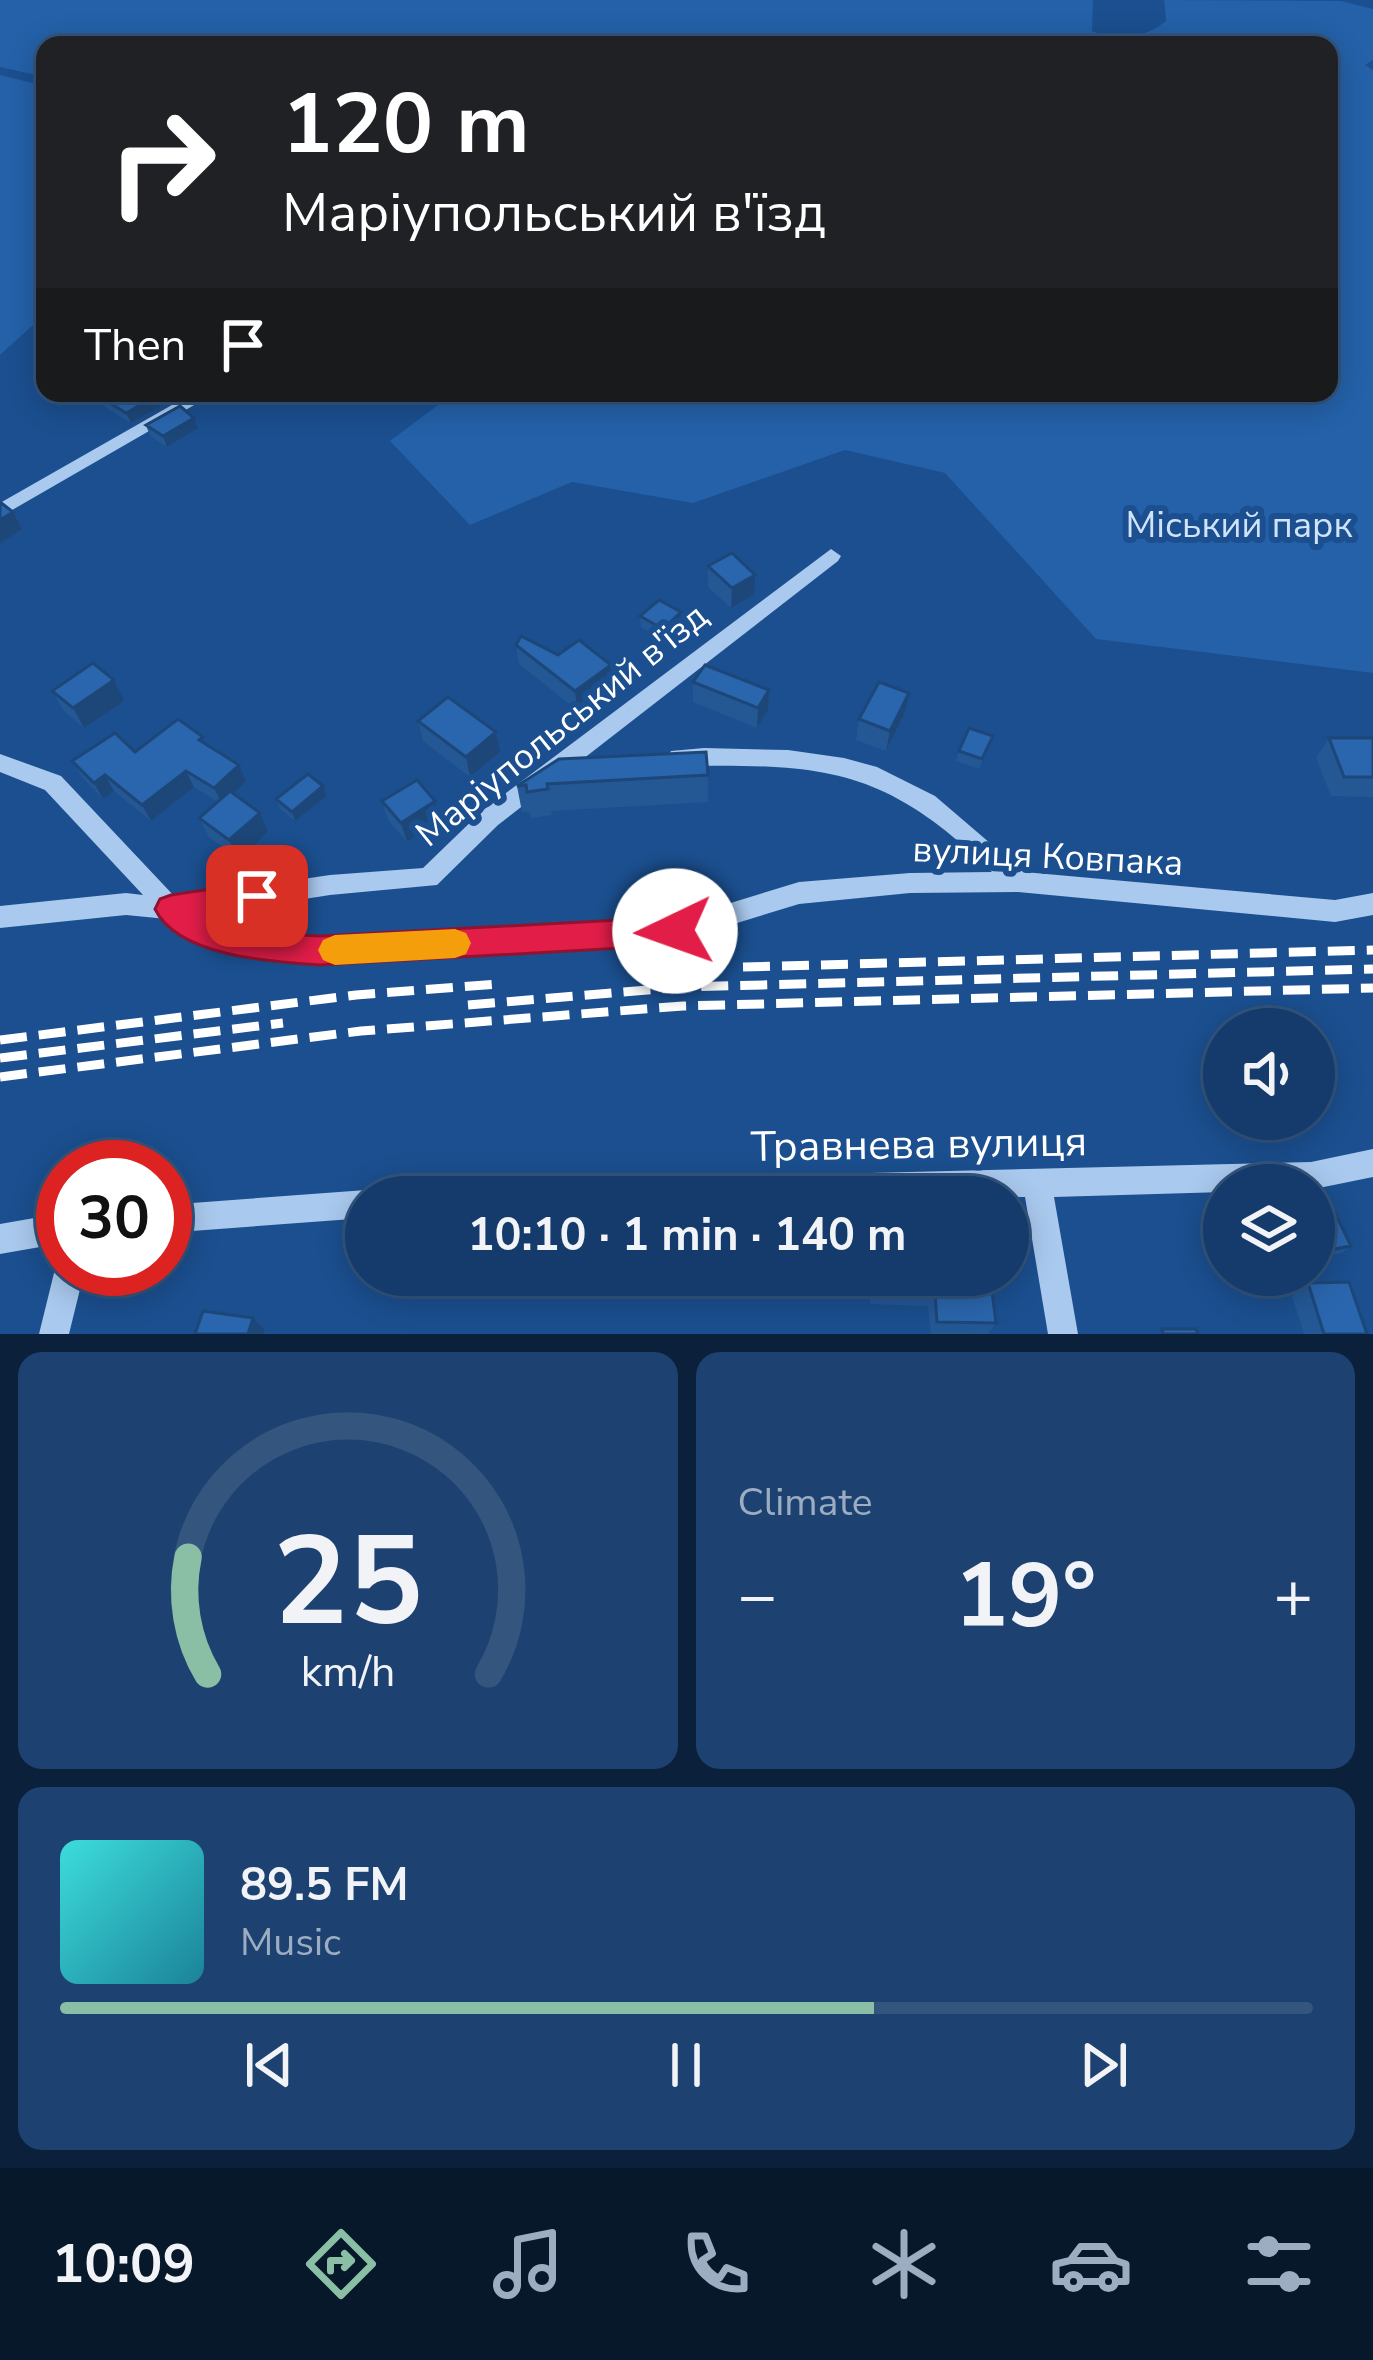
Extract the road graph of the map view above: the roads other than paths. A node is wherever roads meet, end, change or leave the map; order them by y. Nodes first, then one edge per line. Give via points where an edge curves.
1 (190, 402) edge
2 (0, 511) edge
3 (831, 556) dead end
4 (660, 757) edge
5 (567, 758) junction
6 (614, 758) edge
7 (0, 763) edge
8 (1018, 883) junction
9 (1373, 904) edge
10 (171, 909) junction
11 (0, 917) edge
12 (1373, 1163) edge
13 (1029, 1183) edge
14 (1037, 1183) junction
15 (345, 1206) edge
16 (192, 1217) edge
17 (36, 1233) edge
18 (0, 1239) edge
19 (63, 1296) edge
20 (54, 1334) edge
21 (1063, 1334) edge

1 - 2 street
3 - 5 street, Маріупольський в'їзд
4 - 8 street via 775,756 892,782 971,836
5 - 6 street
5 - 10 street, Маріупольський в'їзд via 429,878
7 - 10 street, вулиця Ковпака via 53,783
8 - 9 street, вулиця Ковпака via 1335,911
8 - 10 street, вулиця Ковпака via 799,893 675,931 320,951 214,936
10 - 11 street via 106,905
12 - 14 street, Травнева вулиця via 1311,1176
13 - 14 street, Травнева вулиця
14 - 21 street
15 - 16 street
17 - 18 street
19 - 20 street

